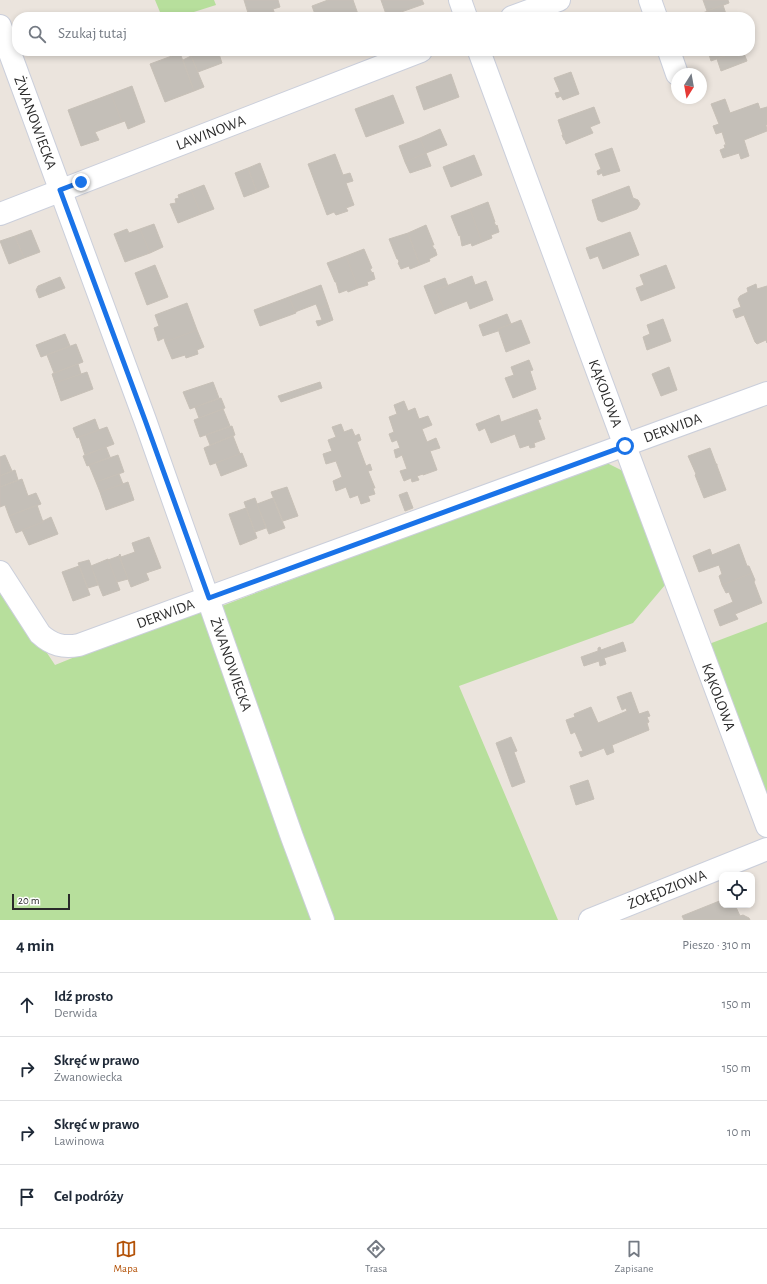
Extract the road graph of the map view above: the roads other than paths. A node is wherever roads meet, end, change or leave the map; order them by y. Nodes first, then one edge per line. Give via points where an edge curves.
1 (460, 0) edge
2 (559, 0) edge
3 (650, 0) edge
4 (464, 12) edge
5 (526, 12) edge
6 (654, 12) edge
7 (0, 26) edge
8 (408, 56) edge
9 (481, 56) edge
10 (671, 56) edge
11 (675, 68) edge
12 (60, 190) junction
13 (0, 214) edge
14 (767, 393) edge
15 (625, 446) junction
16 (0, 572) edge
17 (209, 598) junction
18 (767, 826) edge
19 (767, 850) edge
20 (323, 920) edge
21 (590, 920) edge

1 - 4 street
2 - 5 street
3 - 6 street
7 - 12 street, ŻWANOWIECKA
8 - 12 street, LAWINOWA
9 - 15 street, KĄKOLOWA
10 - 11 street
12 - 13 street, LAWINOWA
12 - 17 street, ŻWANOWIECKA
14 - 15 street, DERWIDA
15 - 17 street, DERWIDA
15 - 18 street, KĄKOLOWA
16 - 17 street, DERWIDA via 40,634 47,641 70,647
17 - 20 street, ŻWANOWIECKA
19 - 21 street, ŻOŁĘDZIOWA

